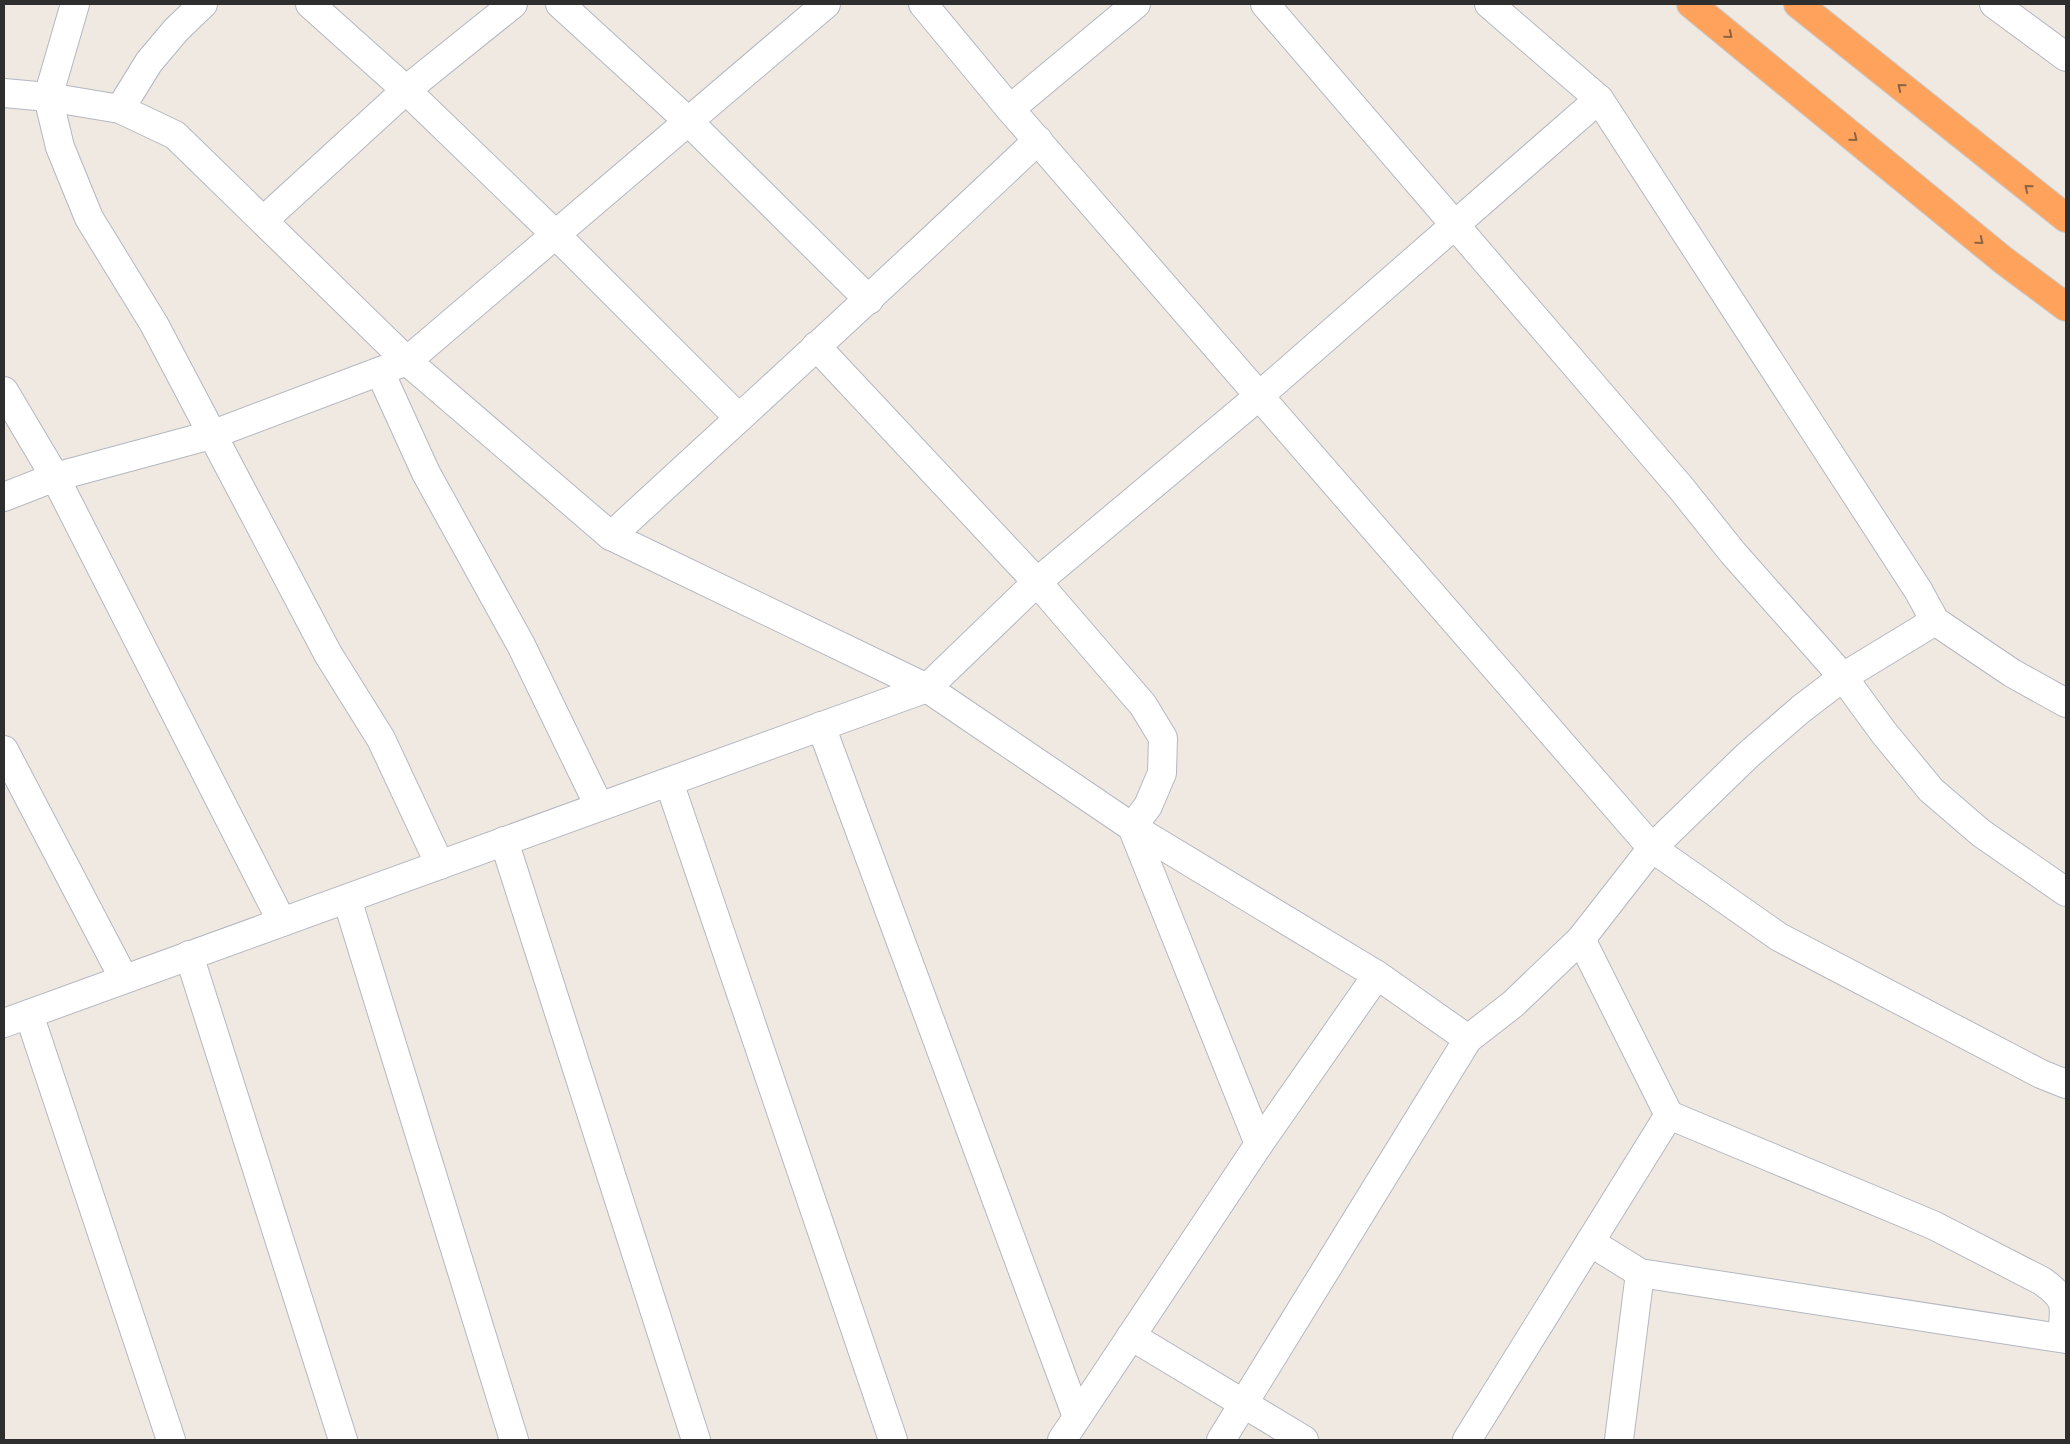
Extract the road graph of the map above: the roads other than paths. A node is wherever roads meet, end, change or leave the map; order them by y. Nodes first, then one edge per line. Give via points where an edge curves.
1 (75, 4) edge
2 (203, 4) edge
3 (310, 4) edge
4 (512, 4) edge
5 (560, 4) edge
6 (826, 4) edge
7 (922, 4) edge
8 (1136, 4) edge
9 (1265, 4) edge
10 (1489, 4) edge
11 (1691, 4) edge
12 (1798, 4) edge
13 (2002, 5) edge
14 (2066, 57) edge
15 (406, 90) junction
16 (4, 93) edge
17 (48, 97) junction
18 (1599, 99) junction
19 (1010, 108) junction
20 (120, 109) junction
21 (688, 122) junction
22 (1038, 140) junction
23 (2066, 218) edge
24 (264, 220) junction
25 (1456, 225) junction
26 (555, 234) junction
27 (869, 300) junction
28 (2066, 307) edge
29 (816, 346) junction
30 (407, 361) junction
31 (380, 372) junction
32 (4, 391) edge
33 (1259, 396) junction
34 (739, 418) junction
35 (211, 434) junction
36 (55, 477) junction
37 (4, 497) edge
38 (611, 536) junction
39 (1037, 582) junction
40 (1935, 621) junction
41 (1843, 677) junction
42 (927, 688) junction
43 (2066, 703) edge
44 (821, 726) junction
45 (4, 750) edge
46 (668, 782) junction
47 (599, 806) junction
48 (1132, 827) junction
49 (504, 841) junction
50 (1652, 848) junction
51 (440, 864) junction
52 (2066, 892) edge
53 (347, 899) junction
54 (282, 922) junction
55 (1581, 939) junction
56 (190, 955) junction
57 (1377, 975) junction
58 (124, 979) junction
59 (30, 1014) junction
60 (4, 1023) edge
61 (1468, 1039) junction
62 (2066, 1084) edge
63 (1668, 1115) junction
64 (1259, 1144) junction
65 (1590, 1242) junction
66 (1640, 1272) junction
67 (1131, 1336) junction
68 (2064, 1338) edge
69 (1243, 1404) junction
70 (1076, 1417) junction
71 (171, 1440) edge
72 (343, 1440) edge
73 (514, 1440) edge
74 (696, 1440) edge
75 (893, 1440) edge
76 (1062, 1440) edge
77 (1221, 1440) edge
78 (1304, 1440) edge
79 (1467, 1440) edge
80 (1619, 1440) edge

1 - 17 street
2 - 20 street via 149,62
3 - 15 street
4 - 15 street
5 - 21 street
6 - 21 street
7 - 19 street
8 - 19 street
9 - 25 street
10 - 18 street
11 -> 28 highway via 2003,260
23 -> 12 highway
13 - 14 street
15 - 24 street
15 - 26 street
16 - 17 street
17 - 20 street
17 - 35 street via 60,148 89,218 154,324
18 - 25 street
18 - 40 street
19 - 22 street
20 - 24 street via 175,135
21 - 26 street
21 - 27 street
22 - 27 street
22 - 33 street
24 - 30 street
25 - 33 street
25 - 41 street via 1733,553
26 - 30 street
26 - 34 street
27 - 29 street
29 - 34 street
29 - 39 street
30 - 31 street
30 - 38 street
31 - 35 street
31 - 47 street via 426,473 521,645
32 - 36 street
33 - 39 street
33 - 50 street
34 - 38 street
35 - 36 street
35 - 51 street via 328,654 381,739
36 - 37 street
36 - 54 street
38 - 42 street
39 - 42 street
39 - 48 street via 1143,705 1163,738 1162,773 1148,806
40 - 41 street
40 - 43 street via 2012,673
41 - 50 street via 1748,755
41 - 52 street via 1931,790 1981,833
42 - 44 street
42 - 48 street
44 - 46 street
44 - 70 street
45 - 58 street
46 - 47 street
46 - 75 street
47 - 49 street
48 - 57 street
48 - 64 street
49 - 51 street
49 - 74 street
50 - 55 street
50 - 62 street via 1779,937
51 - 53 street
53 - 54 street
53 - 73 street
54 - 56 street
55 - 61 street via 1513,1004
55 - 63 street
56 - 58 street
56 - 72 street
57 - 61 street
57 - 64 street
58 - 59 street
59 - 60 street
59 - 71 street
61 - 69 street
63 - 65 street
63 - 68 street via 1933,1225 2042,1281 2065,1303
64 - 67 street
65 - 66 street
65 - 79 street
66 - 68 street
66 - 80 street
67 - 69 street
67 - 70 street
69 - 77 street
69 - 78 street
70 - 76 street

